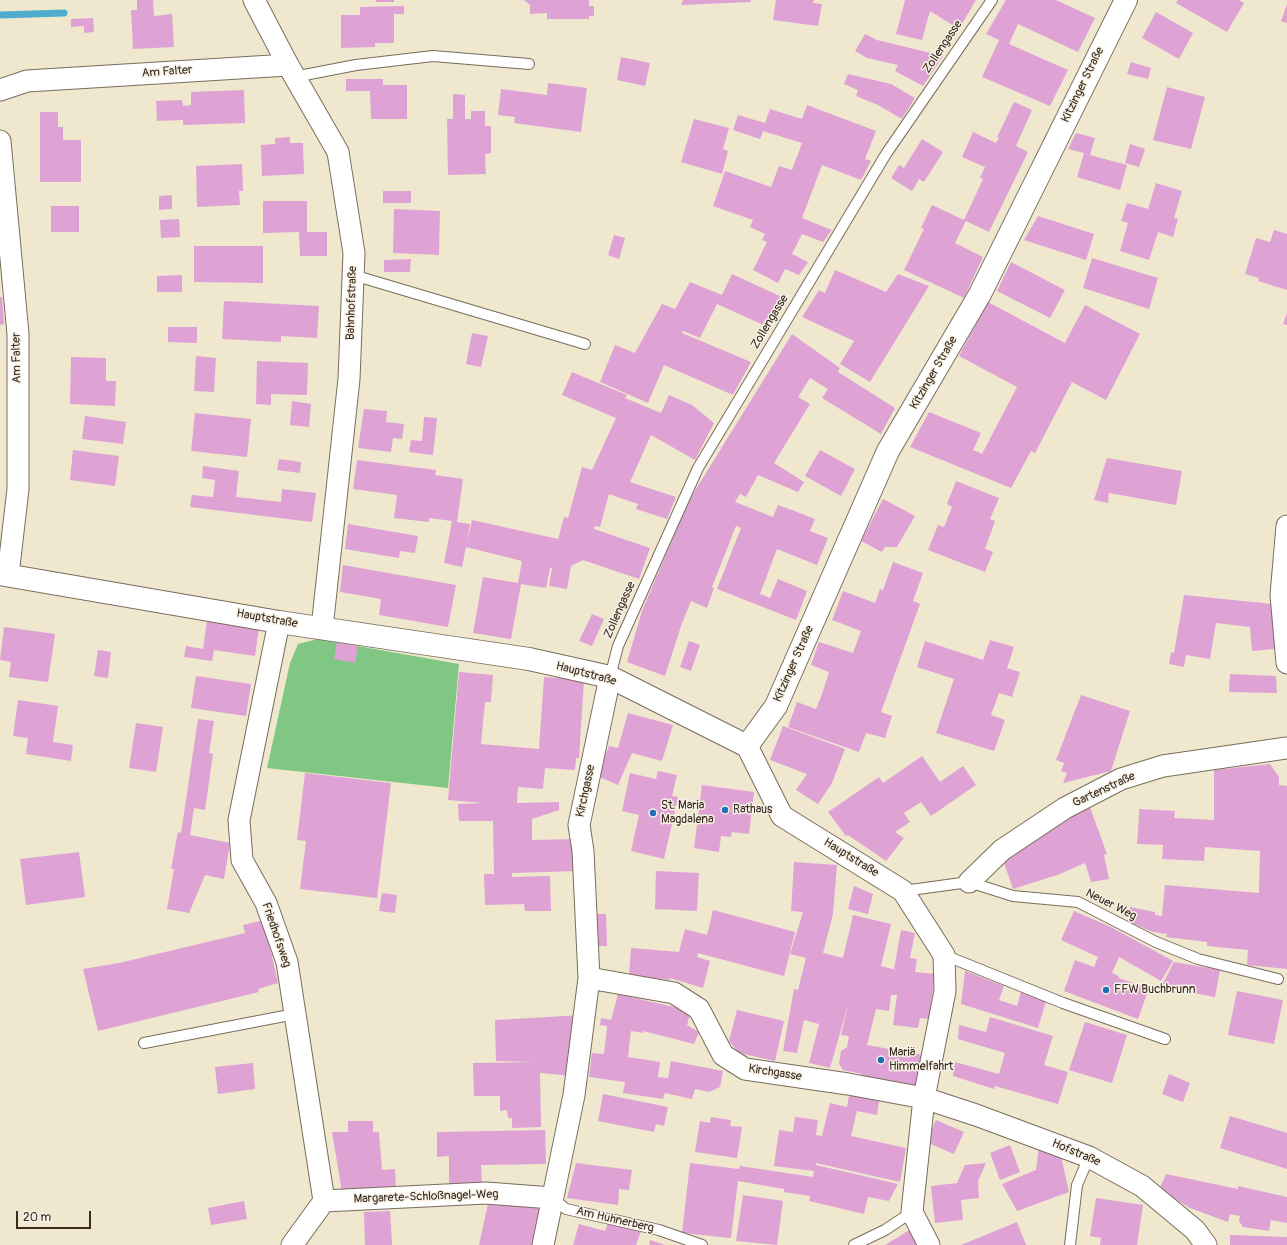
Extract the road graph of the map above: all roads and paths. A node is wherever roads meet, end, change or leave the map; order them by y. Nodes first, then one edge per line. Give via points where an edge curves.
1 (254, 0) edge
2 (992, 0) edge
3 (1126, 0) edge
4 (529, 64) dead end
5 (291, 71) junction
6 (0, 90) edge
7 (0, 141) edge
8 (353, 275) junction
9 (585, 344) dead end
10 (1287, 526) edge
11 (4, 574) edge
12 (279, 622) junction
13 (322, 628) junction
14 (1287, 663) edge
15 (610, 678) junction
16 (747, 746) junction
17 (1287, 748) edge
18 (969, 882) junction
19 (903, 891) junction
20 (944, 955) junction
21 (589, 978) junction
22 (1278, 979) dead end
23 (295, 1014) junction
24 (1165, 1039) dead end
25 (144, 1044) dead end
26 (924, 1098) junction
27 (1089, 1157) junction
28 (552, 1198) junction
29 (324, 1201) junction
30 (912, 1212) junction
31 (292, 1245) edge
32 (543, 1245) edge
33 (702, 1245) edge
34 (854, 1245) edge
35 (929, 1245) edge
36 (1070, 1245) edge
37 (1206, 1245) edge

1 - 5 street, Bahnhofstraße
2 - 15 lane, Zollengasse via 886,154 698,468 618,646
3 - 16 street, Kitzinger Straße via 980,294 888,451 776,706
4 - 5 lane via 433,56
5 - 6 street, Am Falter via 27,81
5 - 8 street, Bahnhofstraße via 338,152 354,253
7 - 11 street, Am Falter via 18,334 18,489
8 - 9 lane
8 - 13 street, Bahnhofstraße via 349,378
10 - 14 street via 1281,595
11 - 12 street, Hauptstraße
12 - 13 street, Hauptstraße
12 - 23 street, Friedhofsweg via 240,820 242,860 266,903 287,962
13 - 15 street, Hauptstraße via 529,659
15 - 16 street, Hauptstraße
15 - 21 street, Kirchgasse via 578,825 583,851
16 - 19 street, Hauptstraße via 782,816
17 - 18 street, Gartenstraße via 1163,766 1121,779 1065,808 1002,850
18 - 19 lane, Neuer Weg
18 - 22 lane, Neuer Weg via 1013,896 1078,902 1156,942 1198,959
19 - 20 street, Hauptstraße
20 - 24 lane via 1063,1003
20 - 26 street via 945,991
21 - 26 street, Kirchgasse via 674,992 700,1009 724,1054 744,1069
21 - 28 street, Kirchgasse via 574,1095
23 - 25 lane
23 - 29 street, Friedhofsweg
26 - 27 street, Hofstraße
26 - 30 street
27 - 36 lane via 1077,1185
27 - 37 street, Hofstraße via 1142,1186 1195,1230
28 - 29 street, Margarete-Schloßnagel-Weg via 486,1193
28 - 32 street
28 - 33 lane, Am Hühnerberg via 566,1209 659,1230
29 - 31 street
30 - 34 lane via 885,1230
30 - 35 street

